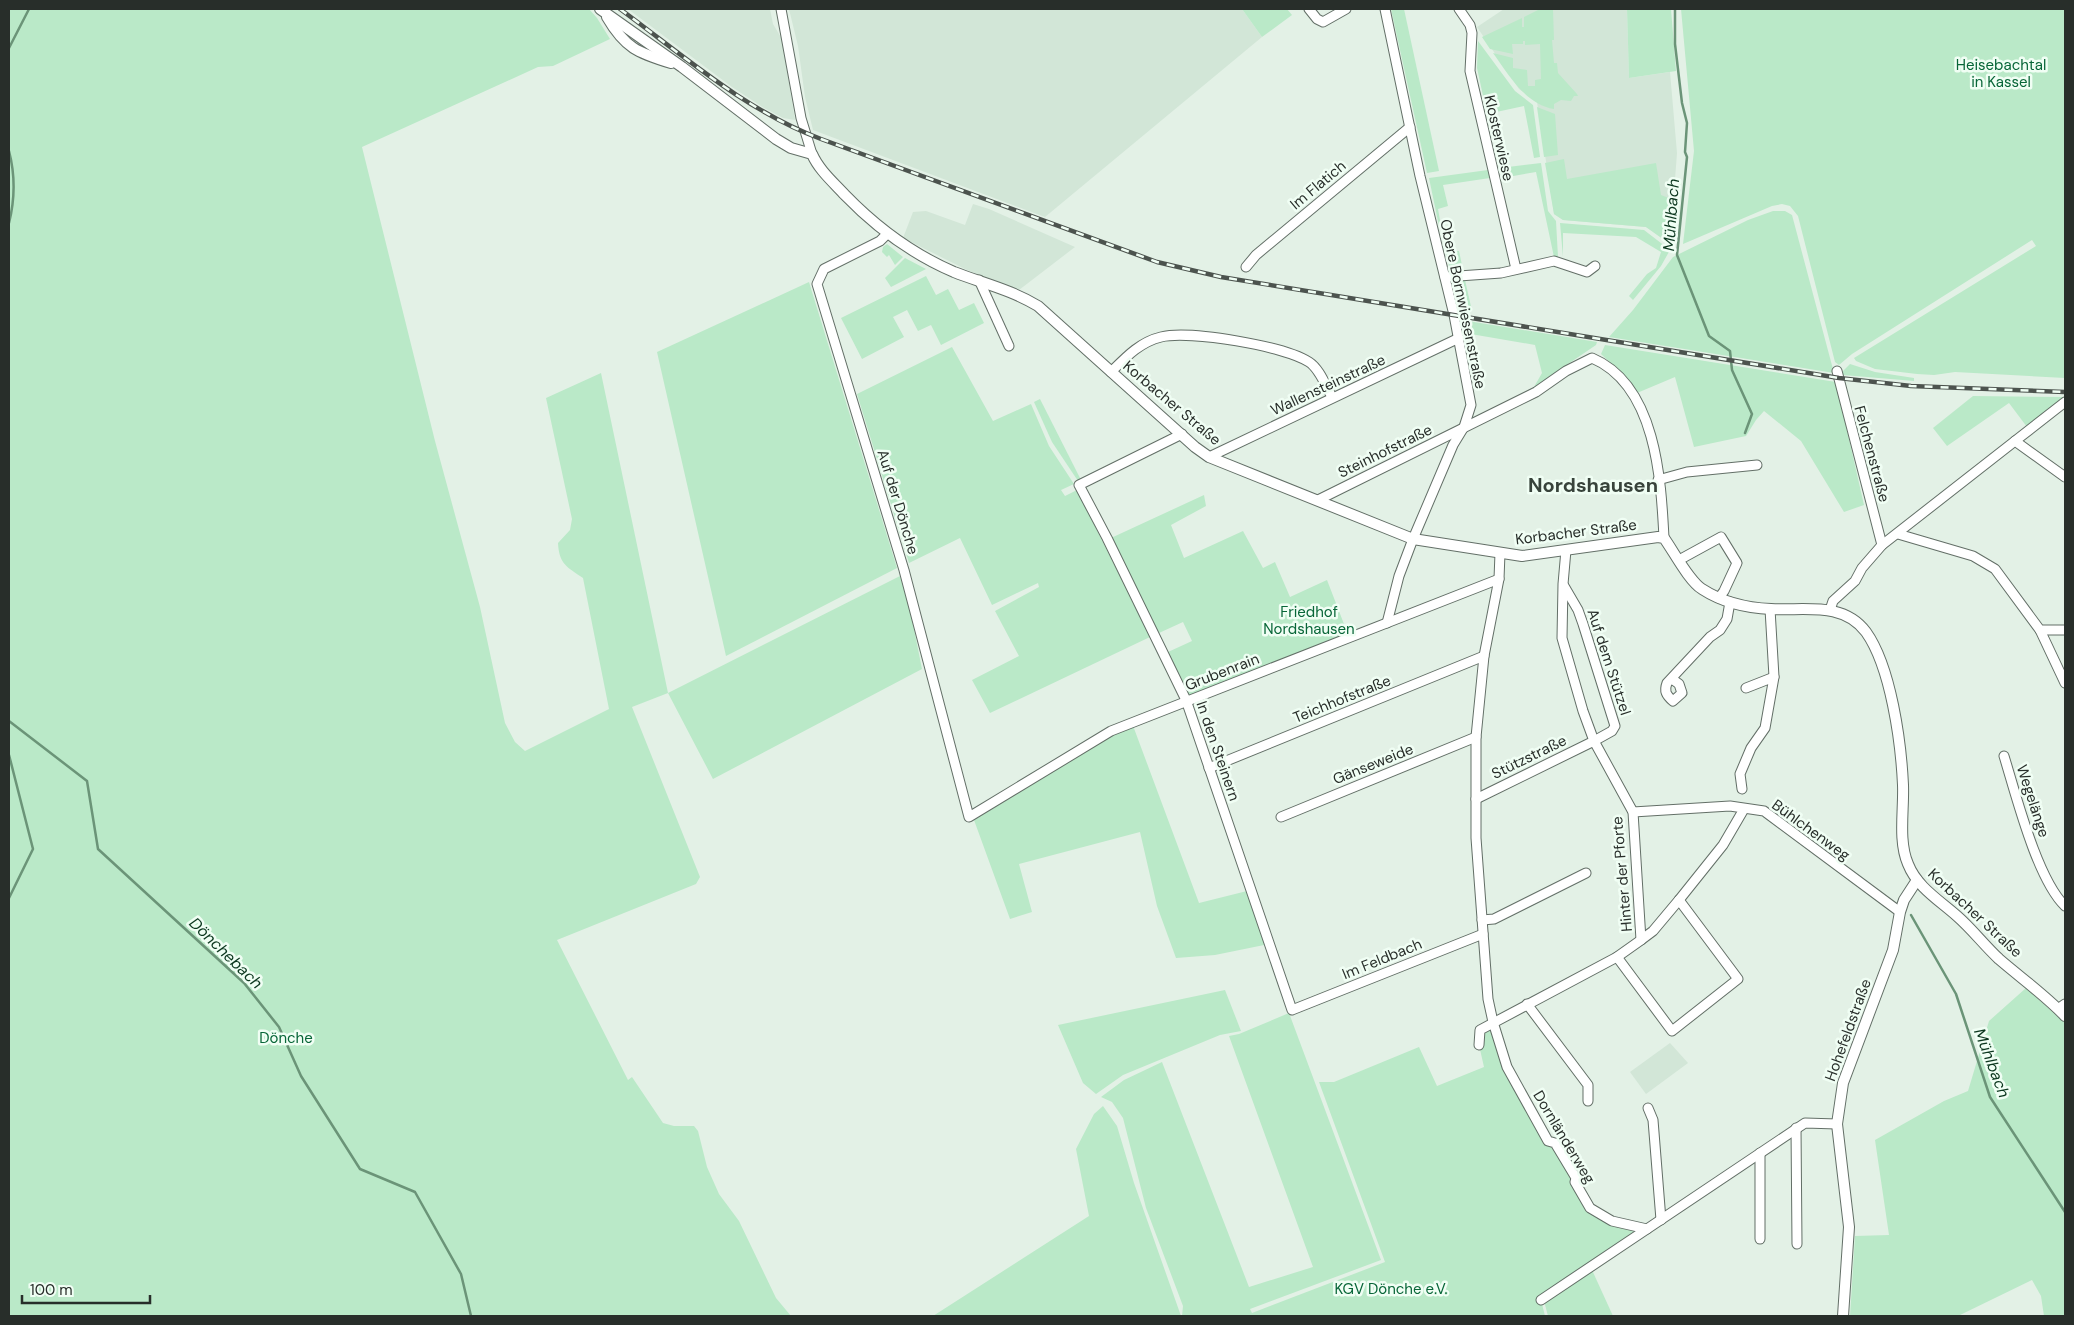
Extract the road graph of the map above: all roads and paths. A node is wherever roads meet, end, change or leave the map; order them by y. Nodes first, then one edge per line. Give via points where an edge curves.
1 (781, 9) edge
2 (1309, 9) edge
3 (1346, 9) edge
4 (1385, 9) edge
5 (602, 10) edge
6 (1461, 12) edge
7 (1410, 127) junction
8 (812, 154) junction
9 (887, 234) junction
10 (1595, 266) dead end
11 (1246, 267) dead end
12 (1516, 269) junction
13 (1445, 277) junction
14 (979, 280) junction
15 (1459, 338) junction
16 (1009, 346) dead end
17 (1837, 371) dead end
18 (1111, 372) junction
19 (1332, 397) junction
20 (2065, 402) edge
21 (1464, 427) junction
22 (1182, 434) junction
23 (2015, 441) junction
24 (1209, 457) junction
25 (1757, 465) dead end
26 (2065, 476) edge
27 (1658, 480) junction
28 (1318, 500) junction
29 (1898, 534) junction
30 (1664, 538) junction
31 (1413, 539) junction
32 (1882, 545) junction
33 (1566, 550) junction
34 (1500, 554) junction
35 (1679, 560) junction
36 (1499, 579) junction
37 (1563, 584) junction
38 (1719, 598) junction
39 (1730, 602) junction
40 (1770, 609) junction
41 (1830, 610) junction
42 (1387, 623) junction
43 (2040, 630) junction
44 (2065, 630) edge
45 (1484, 656) junction
46 (1774, 676) junction
47 (1672, 679) dead end
48 (2065, 683) edge
49 (1746, 688) dead end
50 (1186, 700) junction
51 (1476, 737) junction
52 (1594, 740) junction
53 (2004, 756) dead end
54 (1210, 768) junction
55 (1742, 789) dead end
56 (1476, 799) junction
57 (1744, 809) junction
58 (1633, 812) junction
59 (1280, 817) dead end
60 (969, 818) joint
61 (1586, 873) dead end
62 (1917, 880) junction
63 (1679, 900) junction
64 (2065, 906) edge
65 (1900, 912) junction
66 (1482, 920) junction
67 (1483, 934) junction
68 (1642, 940) junction
69 (1616, 957) junction
70 (1527, 1004) junction
71 (1292, 1010) joint
72 (2063, 1010) edge
73 (1492, 1022) junction
74 (1478, 1045) dead end
75 (1588, 1102) dead end
76 (1648, 1108) dead end
77 (1836, 1124) junction
78 (1796, 1128) junction
79 (1760, 1152) junction
80 (1661, 1220) junction
81 (1648, 1228) junction
82 (1760, 1239) dead end
83 (1797, 1244) dead end
84 (1540, 1300) dead end
85 (1843, 1316) edge

1 - 8 street via 801,118
2 - 3 street via 1323,22
4 - 7 street, Obere Bornwiesenstraße
5 - 8 street via 615,30 641,54 682,67 776,139 791,148
6 - 12 street, Klosterwiese via 1472,33 1470,71
7 - 11 street, Im Flatich via 1256,255
7 - 13 street, Obere Bornwiesenstraße
8 - 9 street, Korbacher Straße via 818,166
9 - 14 street, Korbacher Straße via 926,259
9 - 60 street, Auf der Dönche via 880,241 824,269 817,284 904,570
10 - 12 street via 1587,272 1554,261
12 - 13 street
13 - 15 street, Obere Bornwiesenstraße
14 - 16 street
14 - 18 street, Korbacher Straße via 1024,297 1038,306
15 - 19 street, Wallensteinstraße
15 - 21 street, Obere Bornwiesenstraße via 1471,405
17 - 32 street, Felchenstraße
18 - 19 street via 1144,343 1162,337 1199,336 1288,352 1311,363
18 - 22 street, Korbacher Straße
19 - 24 street, Wallensteinstraße
20 - 23 street
21 - 27 street, Steinhofstraße via 1536,392 1592,358 1603,363 1636,398 1654,446
21 - 28 street, Steinhofstraße
21 - 31 street, Obere Bornwiesenstraße via 1453,445
22 - 24 street, Korbacher Straße
22 - 50 street, In den Steinern via 1079,485
23 - 26 street
23 - 29 street
24 - 28 street, Korbacher Straße
25 - 27 street via 1687,472
27 - 30 street
28 - 31 street, Korbacher Straße
29 - 32 street
29 - 43 street via 1974,556 1995,569
30 - 33 street, Korbacher Straße
30 - 35 street, Korbacher Straße
31 - 34 street, Korbacher Straße
31 - 42 street, Obere Bornwiesenstraße
32 - 41 street via 1855,581 1833,601
33 - 34 street, Korbacher Straße via 1522,556
33 - 37 street, Hinter der Pforte
34 - 36 street
35 - 38 street, Korbacher Straße via 1700,588
35 - 38 street via 1721,537 1737,562
36 - 42 street, Grubenrain
36 - 45 street
37 - 52 street, Hinter der Pforte via 1562,638
37 - 52 street, Auf dem Stützel via 1578,610 1614,720 1612,731
38 - 39 street, Korbacher Straße
39 - 40 street, Korbacher Straße
39 - 47 street via 1727,619 1720,630
40 - 41 street, Korbacher Straße
40 - 46 street
41 - 62 street, Korbacher Straße via 1855,621 1865,632 1884,670 1896,721 1903,785 1903,844 1906,862
42 - 50 street, Grubenrain
43 - 44 street
43 - 48 street
45 - 51 street
45 - 54 street, Teichhofstraße
46 - 49 street
46 - 55 street via 1765,728 1751,748 1740,774
50 - 54 street, In den Steinern
50 - 60 street, Grubenrain via 1112,731
51 - 56 street
51 - 59 street, Gänseweide
52 - 56 street, Stützstraße
52 - 58 street, Hinter der Pforte
53 - 64 street, Wegelänge via 2038,857 2057,898
54 - 71 street, In den Steinern
56 - 66 street
57 - 58 street, Bühlchenweg via 1730,806
57 - 63 street via 1724,846
57 - 65 street, Bühlchenweg via 1764,811
58 - 68 street, Hinter der Pforte
61 - 66 street via 1494,919
62 - 65 street, Hohefeldstraße
62 - 72 street, Korbacher Straße via 1999,958
63 - 68 street
63 - 69 street via 1738,979 1672,1031
65 - 77 street, Hohefeldstraße via 1893,950 1843,1083
66 - 67 street
67 - 71 street, Im Feldbach
67 - 73 street
68 - 69 street
69 - 70 street
70 - 73 street
70 - 75 street via 1588,1085
73 - 74 street via 1480,1030
73 - 81 street, Dornländerweg via 1507,1067 1548,1141 1555,1143 1576,1178 1575,1182 1590,1208 1612,1222
76 - 80 street via 1653,1120
77 - 78 street via 1805,1123
77 - 85 street, Hohefeldstraße via 1849,1227
78 - 79 street
78 - 83 street
79 - 80 street
79 - 82 street
80 - 81 street
81 - 84 street

